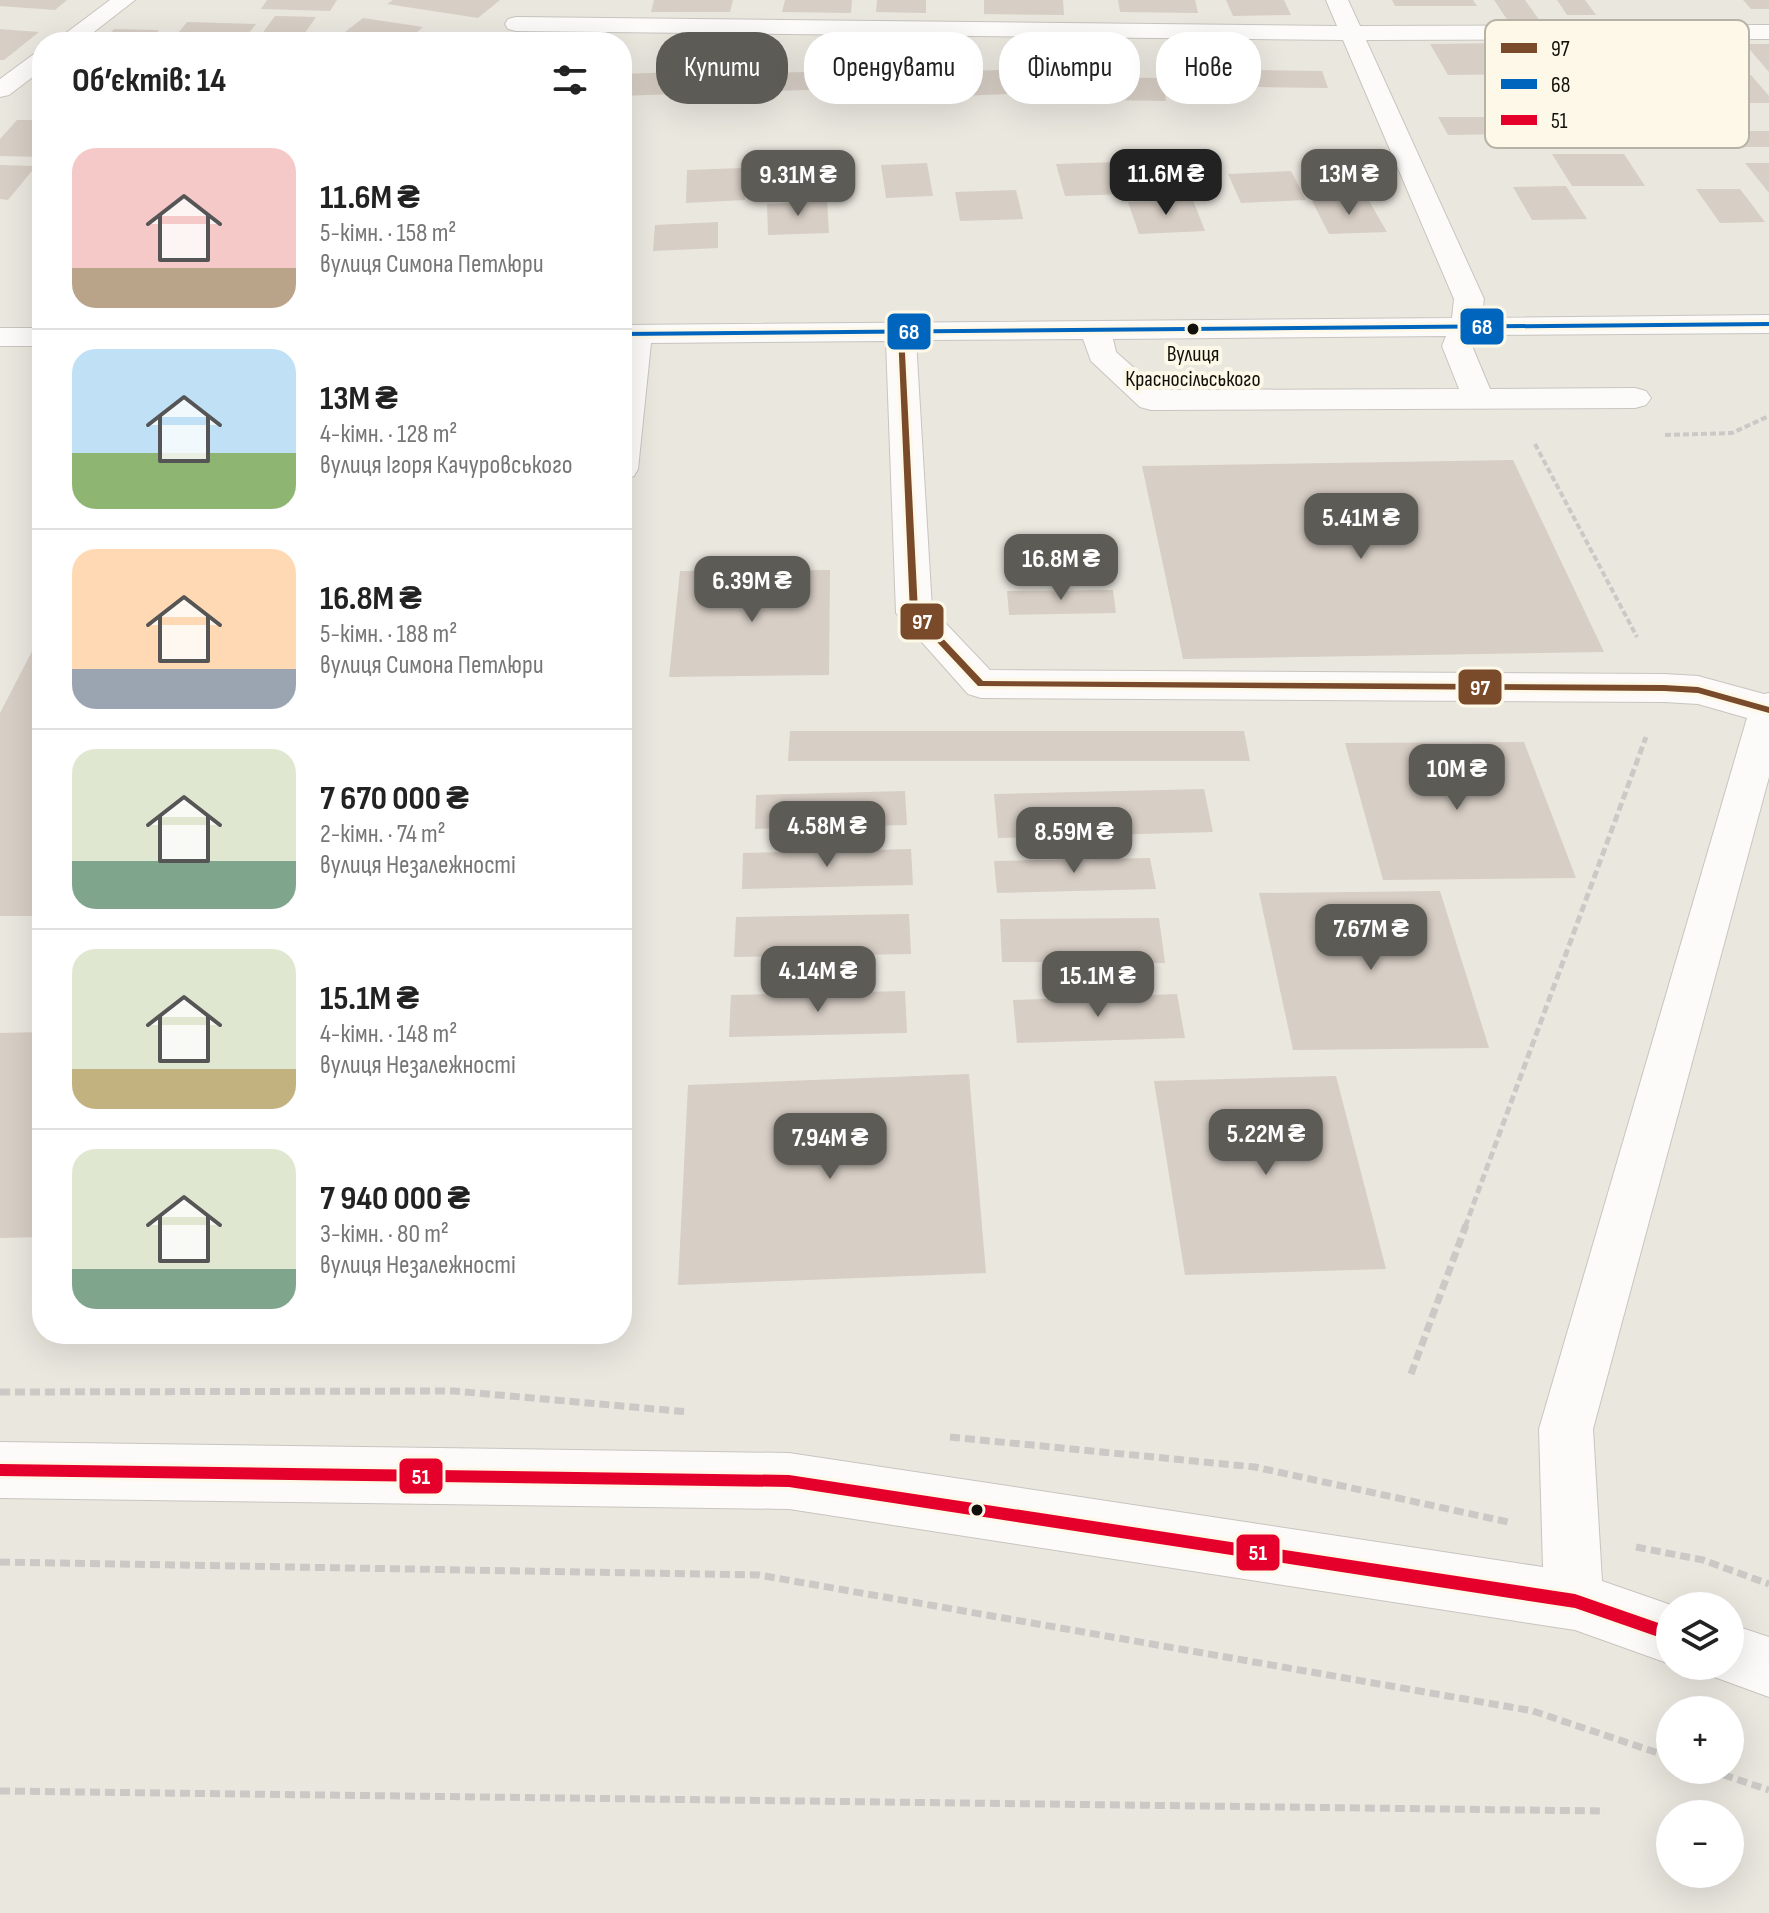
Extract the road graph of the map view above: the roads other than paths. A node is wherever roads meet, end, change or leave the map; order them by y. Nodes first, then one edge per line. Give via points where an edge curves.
1 (124, 0) edge
2 (537, 0) edge
3 (954, 0) edge
4 (1337, 0) edge
5 (1735, 11) dead end
6 (1747, 20) edge
7 (516, 24) junction
8 (957, 29) junction
9 (80, 32) edge
10 (508, 32) edge
11 (1352, 33) junction
12 (1485, 33) edge
13 (32, 66) edge
14 (0, 90) edge
15 (1769, 324) edge
16 (1465, 327) junction
17 (1096, 332) junction
18 (901, 333) junction
19 (632, 334) edge
20 (0, 337) edge
21 (32, 337) edge
22 (1635, 398) dead end
23 (1479, 399) junction
24 (1769, 708) edge
25 (0, 1470) edge
26 (1575, 1601) junction
27 (1656, 1629) edge
28 (1744, 1659) edge
29 (1769, 1667) edge

1 - 9 street
2 - 7 street
3 - 8 street
4 - 11 street
5 - 6 street
7 - 8 street
7 - 10 street
8 - 11 street
11 - 12 street
11 - 16 street via 1469,299
13 - 14 street
15 - 16 street
16 - 17 street
16 - 23 street via 1457,346
17 - 18 street
17 - 23 street via 1102,355 1151,400
18 - 19 street
18 - 24 street via 914,613 981,684 1664,688 1698,690
20 - 21 street
22 - 23 street
24 - 26 street via 1566,1429
25 - 26 street via 789,1481
26 - 27 street
28 - 29 street

